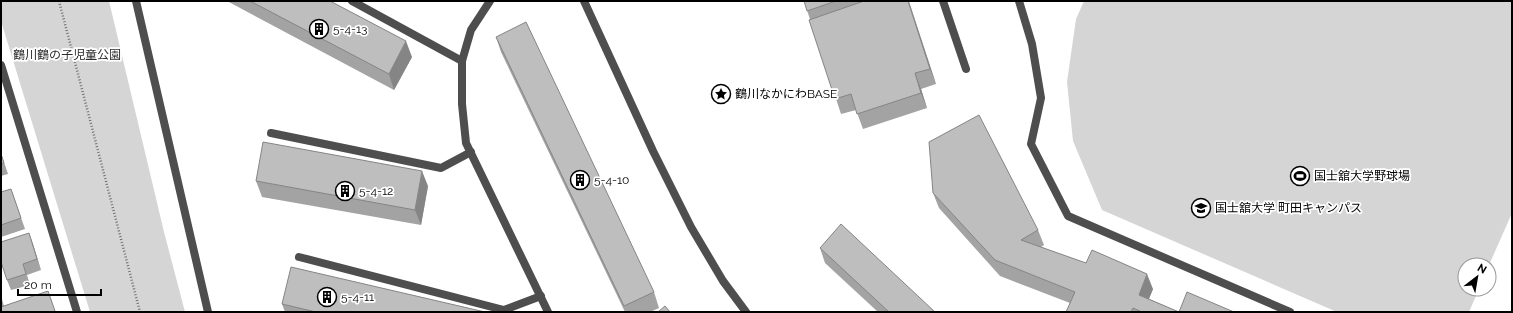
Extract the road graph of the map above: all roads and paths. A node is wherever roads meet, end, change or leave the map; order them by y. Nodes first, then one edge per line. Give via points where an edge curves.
1 (59, 1) edge
2 (136, 1) edge
3 (352, 1) edge
4 (490, 1) edge
5 (584, 1) edge
6 (943, 1) edge
7 (1019, 1) edge
8 (462, 62) junction
9 (1, 65) edge
10 (966, 69) dead end
11 (271, 133) dead end
12 (471, 152) junction
13 (299, 257) dead end
14 (541, 296) junction
15 (77, 312) edge
16 (140, 312) edge
17 (208, 312) edge
18 (548, 312) edge
19 (746, 312) edge
20 (1290, 312) edge

1 - 16 path
2 - 17 street
3 - 8 street
4 - 8 street via 471,30
5 - 19 street via 691,227 723,281
6 - 10 street
7 - 20 street via 1032,44 1041,98 1031,144 1068,216
8 - 12 street via 462,104 466,143
9 - 15 street
11 - 12 street via 441,168
12 - 14 street
13 - 14 street via 504,310
14 - 18 street

